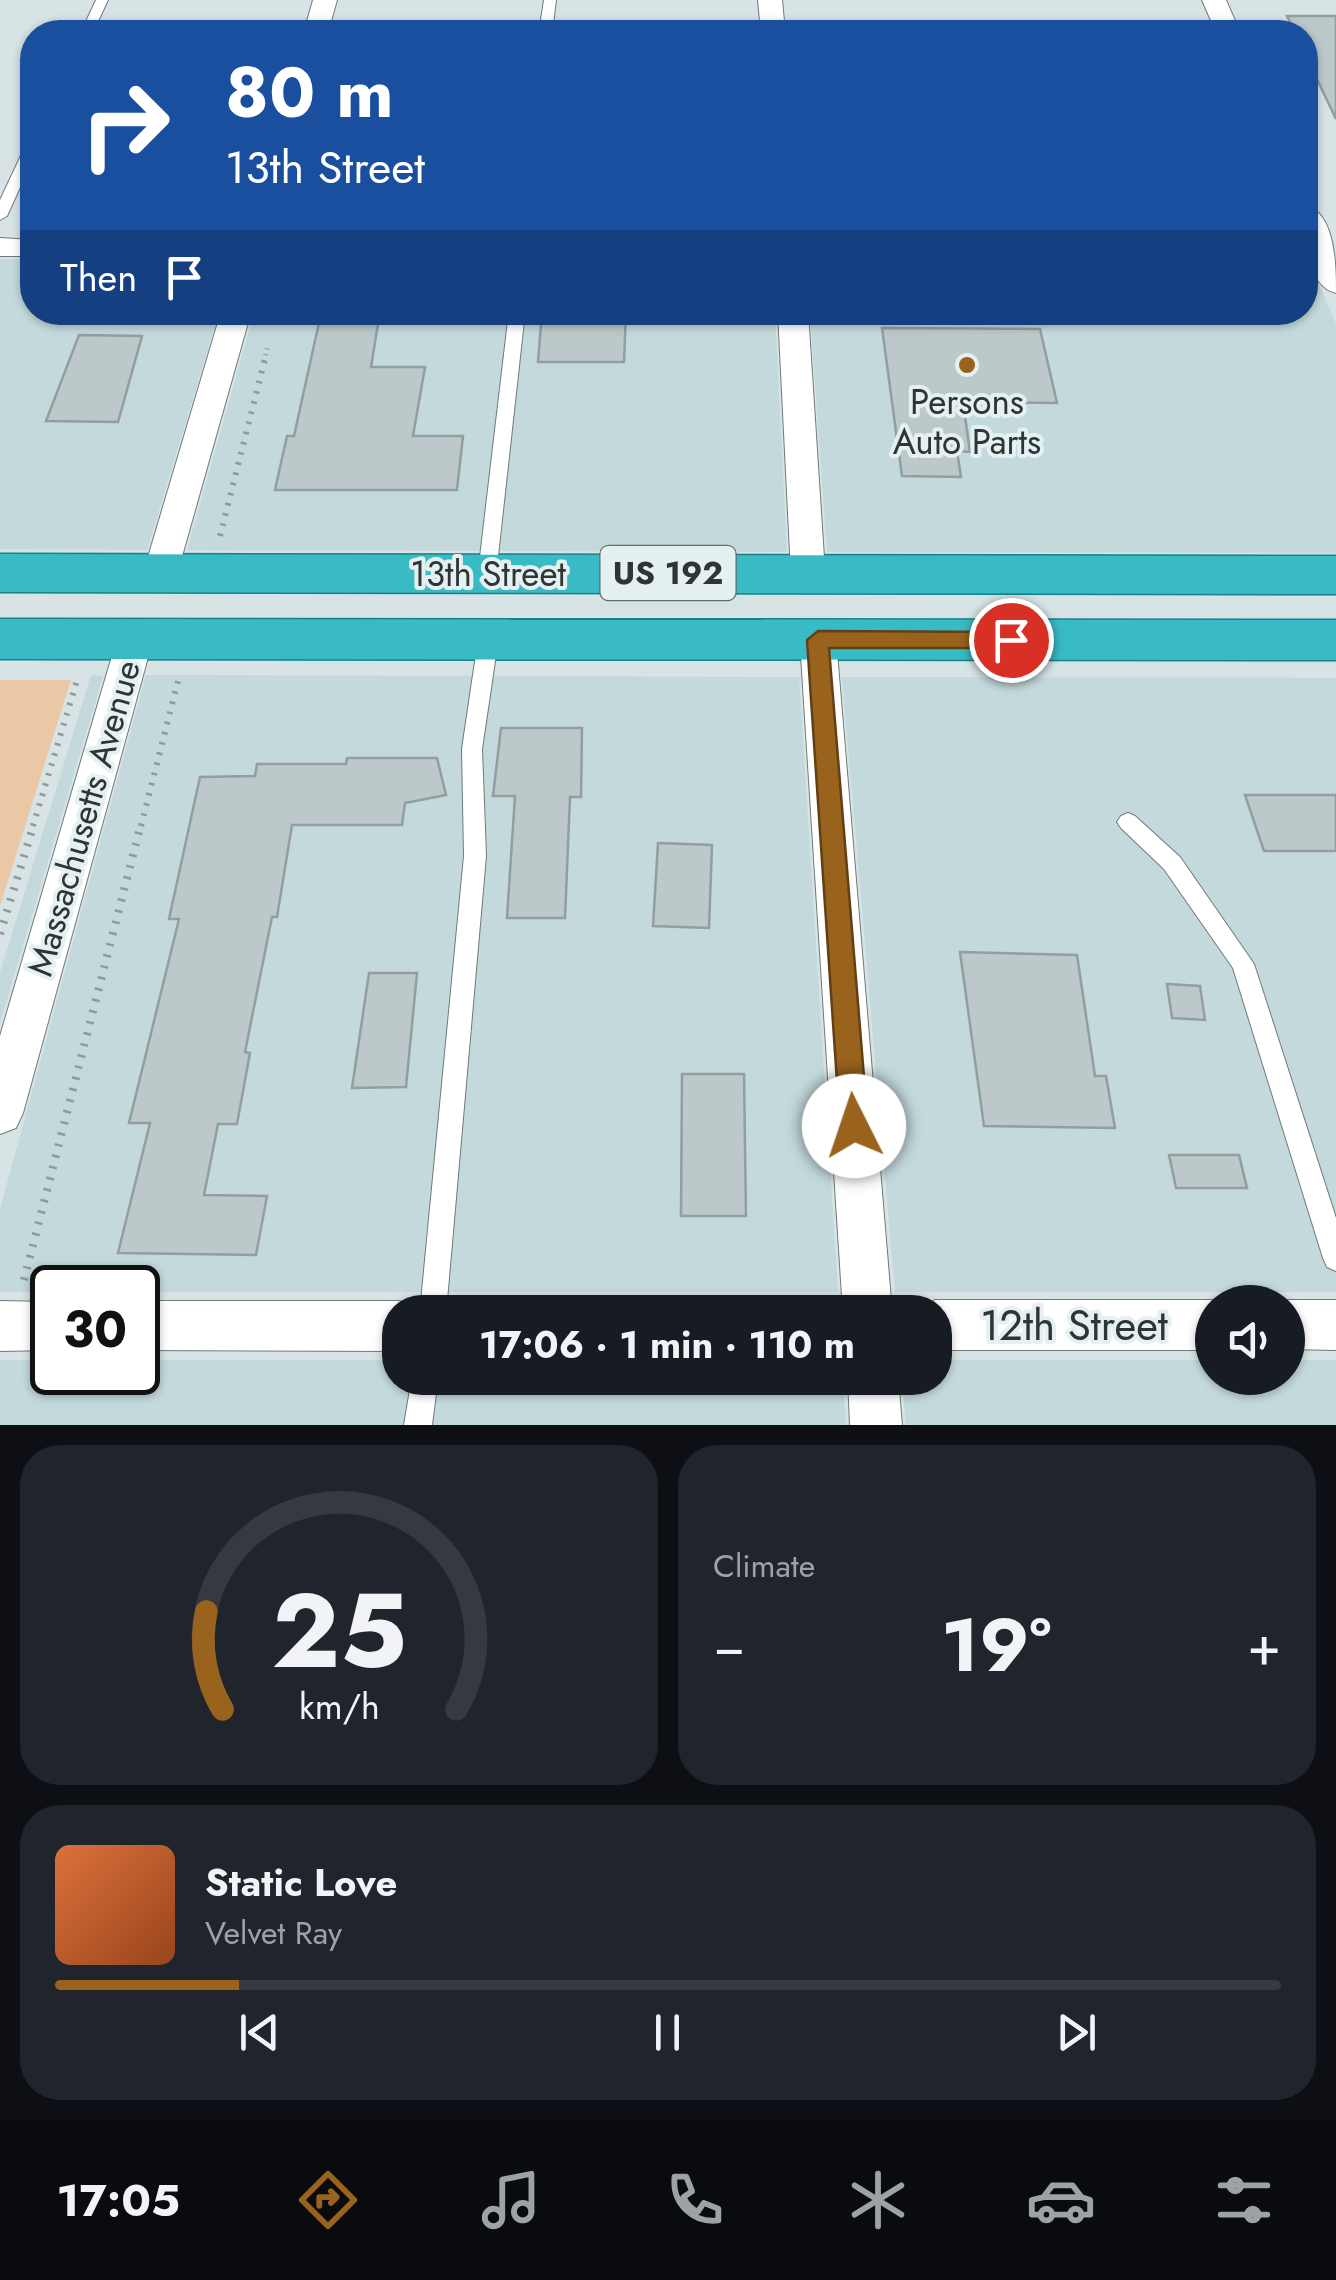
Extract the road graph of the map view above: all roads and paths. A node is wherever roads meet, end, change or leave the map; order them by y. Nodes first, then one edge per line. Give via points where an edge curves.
1 (20, 174) edge
2 (0, 216) edge
3 (1321, 251) edge
4 (1336, 284) edge
5 (232, 325) edge
6 (515, 325) edge
7 (794, 325) edge
8 (272, 330) dead end
9 (217, 547) dead end
10 (0, 573) edge
11 (808, 573) junction
12 (160, 574) junction
13 (487, 574) junction
14 (1336, 576) edge
15 (1209, 577) junction
16 (1336, 612) edge
17 (0, 614) edge
18 (0, 639) edge
19 (135, 639) junction
20 (818, 640) junction
21 (1166, 640) junction
22 (1336, 640) edge
23 (488, 641) junction
24 (78, 676) dead end
25 (180, 676) dead end
26 (1128, 822) dead end
27 (0, 934) edge
28 (0, 1113) edge
29 (1336, 1258) edge
30 (434, 1295) edge
31 (867, 1295) edge
32 (952, 1325) edge
33 (1195, 1325) edge
34 (1305, 1325) edge
35 (1336, 1325) edge
36 (22, 1326) edge
37 (160, 1326) edge
38 (382, 1326) edge
39 (422, 1395) edge
40 (874, 1395) edge
41 (418, 1425) edge
42 (876, 1425) edge

1 - 2 lane
3 - 4 street
5 - 12 street
6 - 13 lane
7 - 11 street
8 - 9 path
10 - 12 highway, 13th Street / US 192
11 - 13 highway, 13th Street / US 192
11 - 15 highway, 13th Street / US 192
11 - 23 highway via 782,599 755,612 536,613
12 - 13 highway, 13th Street / US 192
12 - 17 highway via 92,611
13 - 19 highway via 429,605 217,604 174,612
14 - 15 highway, 13th Street / US 192
15 - 20 highway via 1099,607 872,605 842,615
16 - 21 highway via 1214,613
18 - 19 highway, 13th Street / US 192
19 - 23 highway, 13th Street / US 192
19 - 28 street, Massachusetts Avenue
20 - 21 highway, 13th Street / US 192
20 - 23 highway, 13th Street / US 192
20 - 31 street
21 - 22 highway, 13th Street / US 192
23 - 30 lane via 472,748 476,856
24 - 27 path
25 - 36 path
26 - 29 lane via 1172,864 1243,964
32 - 33 street, 12th Street
34 - 35 street
37 - 38 street
39 - 41 lane
40 - 42 street

